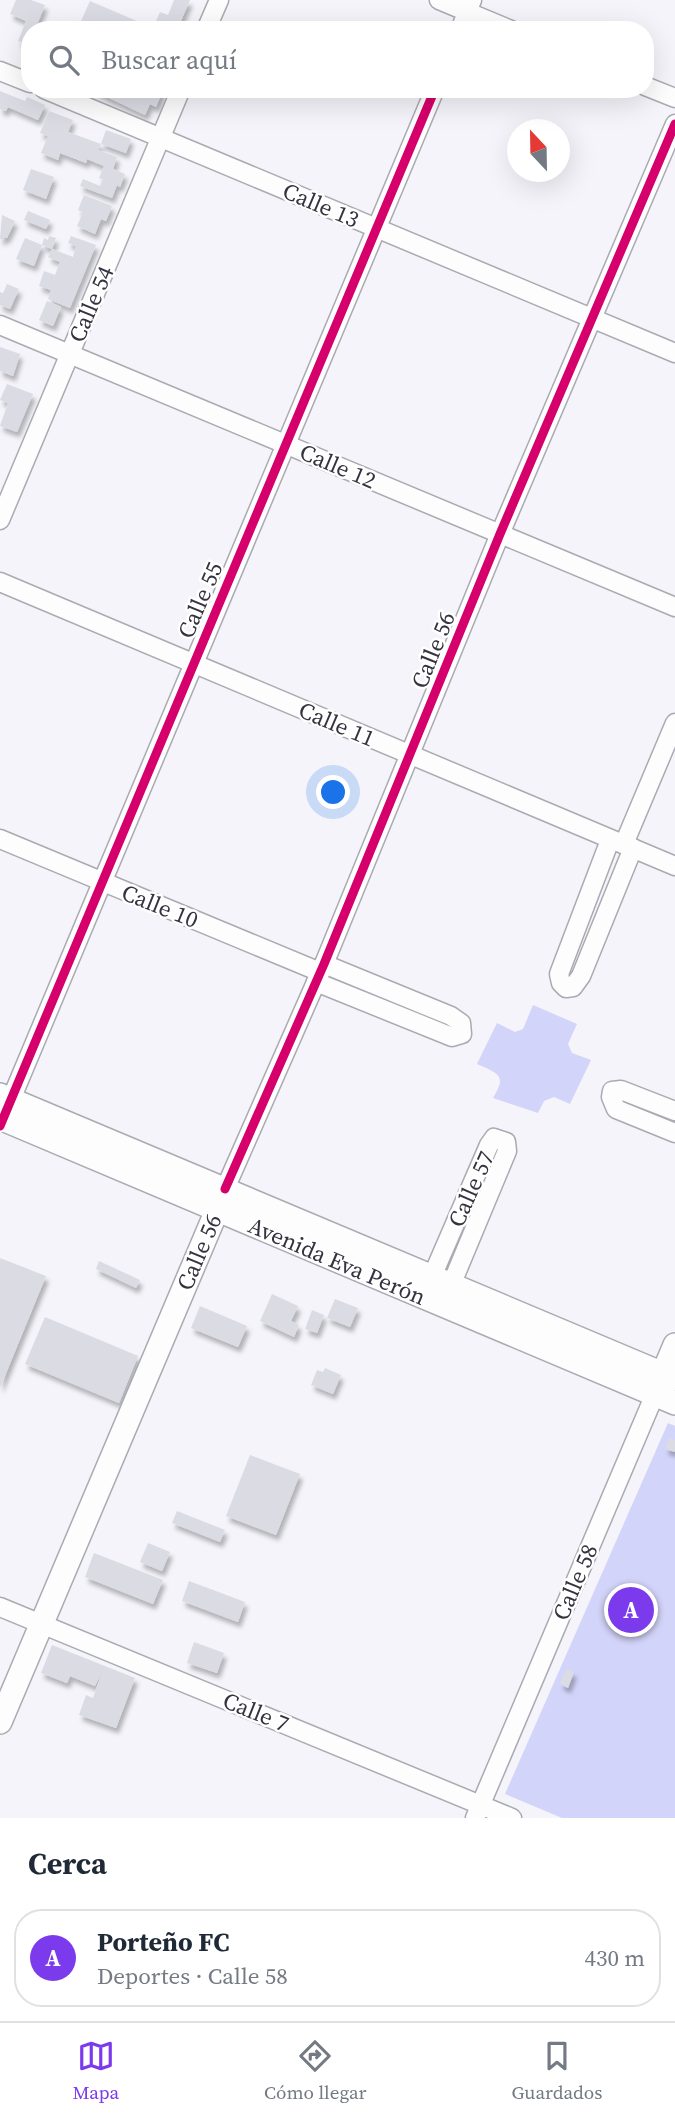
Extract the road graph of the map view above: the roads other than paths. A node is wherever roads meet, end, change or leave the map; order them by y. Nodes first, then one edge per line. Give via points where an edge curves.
1 (219, 0) edge
2 (439, 0) edge
3 (470, 6) edge
4 (210, 21) edge
5 (496, 21) edge
6 (0, 71) edge
7 (21, 79) edge
8 (654, 90) edge
9 (65, 98) edge
10 (177, 98) edge
11 (431, 98) edge
12 (675, 99) edge
13 (675, 124) edge
14 (161, 138) junction
15 (376, 229) junction
16 (592, 319) junction
17 (0, 325) edge
18 (70, 354) junction
19 (675, 354) edge
20 (286, 444) junction
21 (0, 520) edge
22 (500, 534) junction
23 (0, 582) edge
24 (675, 607) edge
25 (194, 663) junction
26 (675, 723) edge
27 (411, 756) junction
28 (0, 839) edge
29 (622, 844) junction
30 (675, 866) edge
31 (102, 882) junction
32 (320, 972) junction
33 (675, 1111) edge
34 (3, 1112) edge
35 (675, 1133) edge
36 (221, 1200) junction
37 (437, 1291) junction
38 (675, 1345) edge
39 (667, 1387) edge
40 (0, 1607) edge
41 (40, 1624) junction
42 (0, 1722) edge
43 (478, 1811) edge
44 (512, 1818) edge

1 - 4 street
2 - 3 street
3 - 5 street
6 - 7 street
8 - 12 street
9 - 14 street, Calle 13
10 - 14 street, Calle 54
11 - 15 street, Calle 55
13 - 16 street, Calle 56
14 - 15 street, Calle 13
14 - 18 street, Calle 54
15 - 16 street, Calle 13
15 - 20 street, Calle 55
16 - 19 street, Calle 13
16 - 22 street, Calle 56
17 - 18 street, Calle 12
18 - 20 street, Calle 12
18 - 21 street, Calle 54
20 - 22 street, Calle 12
20 - 25 street, Calle 55
22 - 24 street, Calle 12
22 - 27 street, Calle 56
23 - 25 street, Calle 11
25 - 27 street, Calle 11
25 - 31 street, Calle 55
26 - 29 street
27 - 29 street, Calle 11
27 - 32 street, Calle 56
28 - 31 street, Calle 10
29 - 29 street via 559,974 566,988 573,987 581,976
29 - 30 street, Calle 11
31 - 32 street, Calle 10
31 - 34 street, Calle 55
32 - 32 street, Calle 10 via 452,1037 461,1034 461,1023 451,1016
32 - 36 street, Calle 56
33 - 35 street via 621,1090 612,1091 616,1109
34 - 36 main road, Avenida Eva Perón
36 - 37 main road, Avenida Eva Perón
36 - 41 main road, Calle 56
37 - 37 street, Calle 57 via 507,1151 506,1142 494,1138 489,1145
37 - 39 main road, Avenida Eva Perón
38 - 39 main road, Calle 58
39 - 43 street, Calle 58
40 - 41 street, Calle 7
41 - 42 main road, Calle 56
41 - 43 street, Calle 7
43 - 44 street, Calle 7

